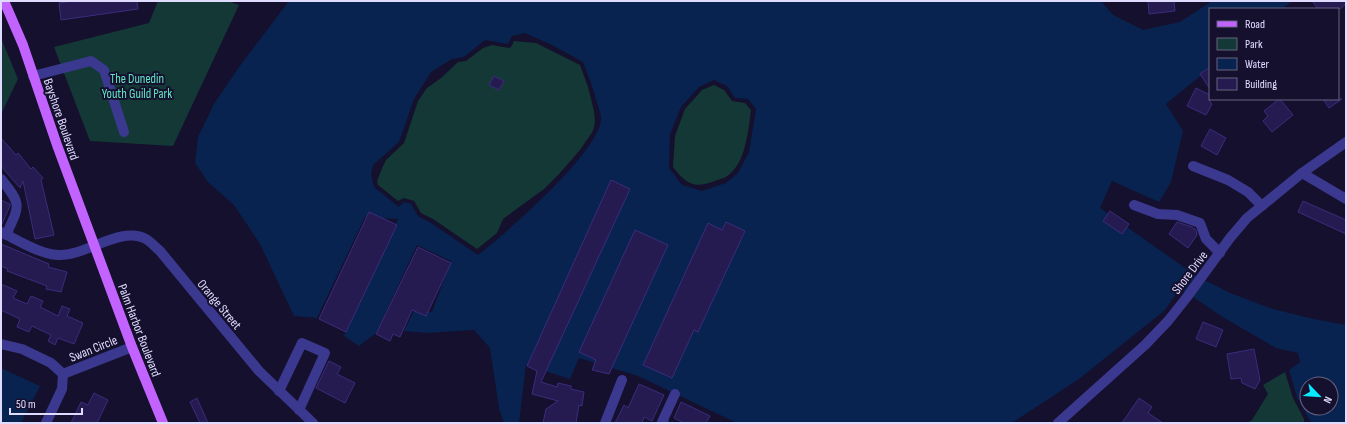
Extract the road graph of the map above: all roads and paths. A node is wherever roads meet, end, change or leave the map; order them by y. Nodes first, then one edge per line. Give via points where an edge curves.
1 (4, 1) edge
2 (34, 76) junction
3 (124, 132) dead end
4 (1346, 142) edge
5 (1193, 166) dead end
6 (1302, 173) junction
7 (1, 179) edge
8 (1346, 199) edge
9 (1134, 205) dead end
10 (1262, 206) junction
11 (3, 233) edge
12 (95, 246) junction
13 (1220, 253) junction
14 (1, 344) edge
15 (132, 347) junction
16 (63, 374) junction
17 (622, 380) dead end
18 (279, 391) junction
19 (675, 394) dead end
20 (299, 410) junction
21 (46, 423) edge
22 (163, 423) edge
23 (313, 423) edge
24 (605, 423) edge
25 (664, 423) edge
26 (1058, 423) edge

1 - 2 main road, Bayshore Boulevard
2 - 3 street via 91,61 95,63 104,70
2 - 12 main road, Bayshore Boulevard
4 - 6 street, Shore Drive
5 - 10 street via 1228,180 1248,192
6 - 8 street
6 - 10 street, Shore Drive
7 - 11 street via 17,202 16,212
9 - 13 street via 1158,214 1177,215 1200,223 1206,240
10 - 13 street, Shore Drive via 1247,218
11 - 12 street, Orange Street via 44,253 57,255 69,255
12 - 15 main road, Palm Harbor Boulevard
12 - 18 street, Orange Street via 126,235 138,236 153,244 259,371
13 - 26 street, Shore Drive via 1168,321 1145,346
14 - 16 street, Swan Circle via 22,349 51,362
15 - 16 street, Swan Circle
15 - 22 main road, Palm Harbor Boulevard
16 - 21 street, Swan Circle via 62,389
17 - 24 street
18 - 20 street, Orange Street
18 - 20 street via 302,343 325,353
19 - 25 street via 662,422
20 - 23 street, Orange Street

